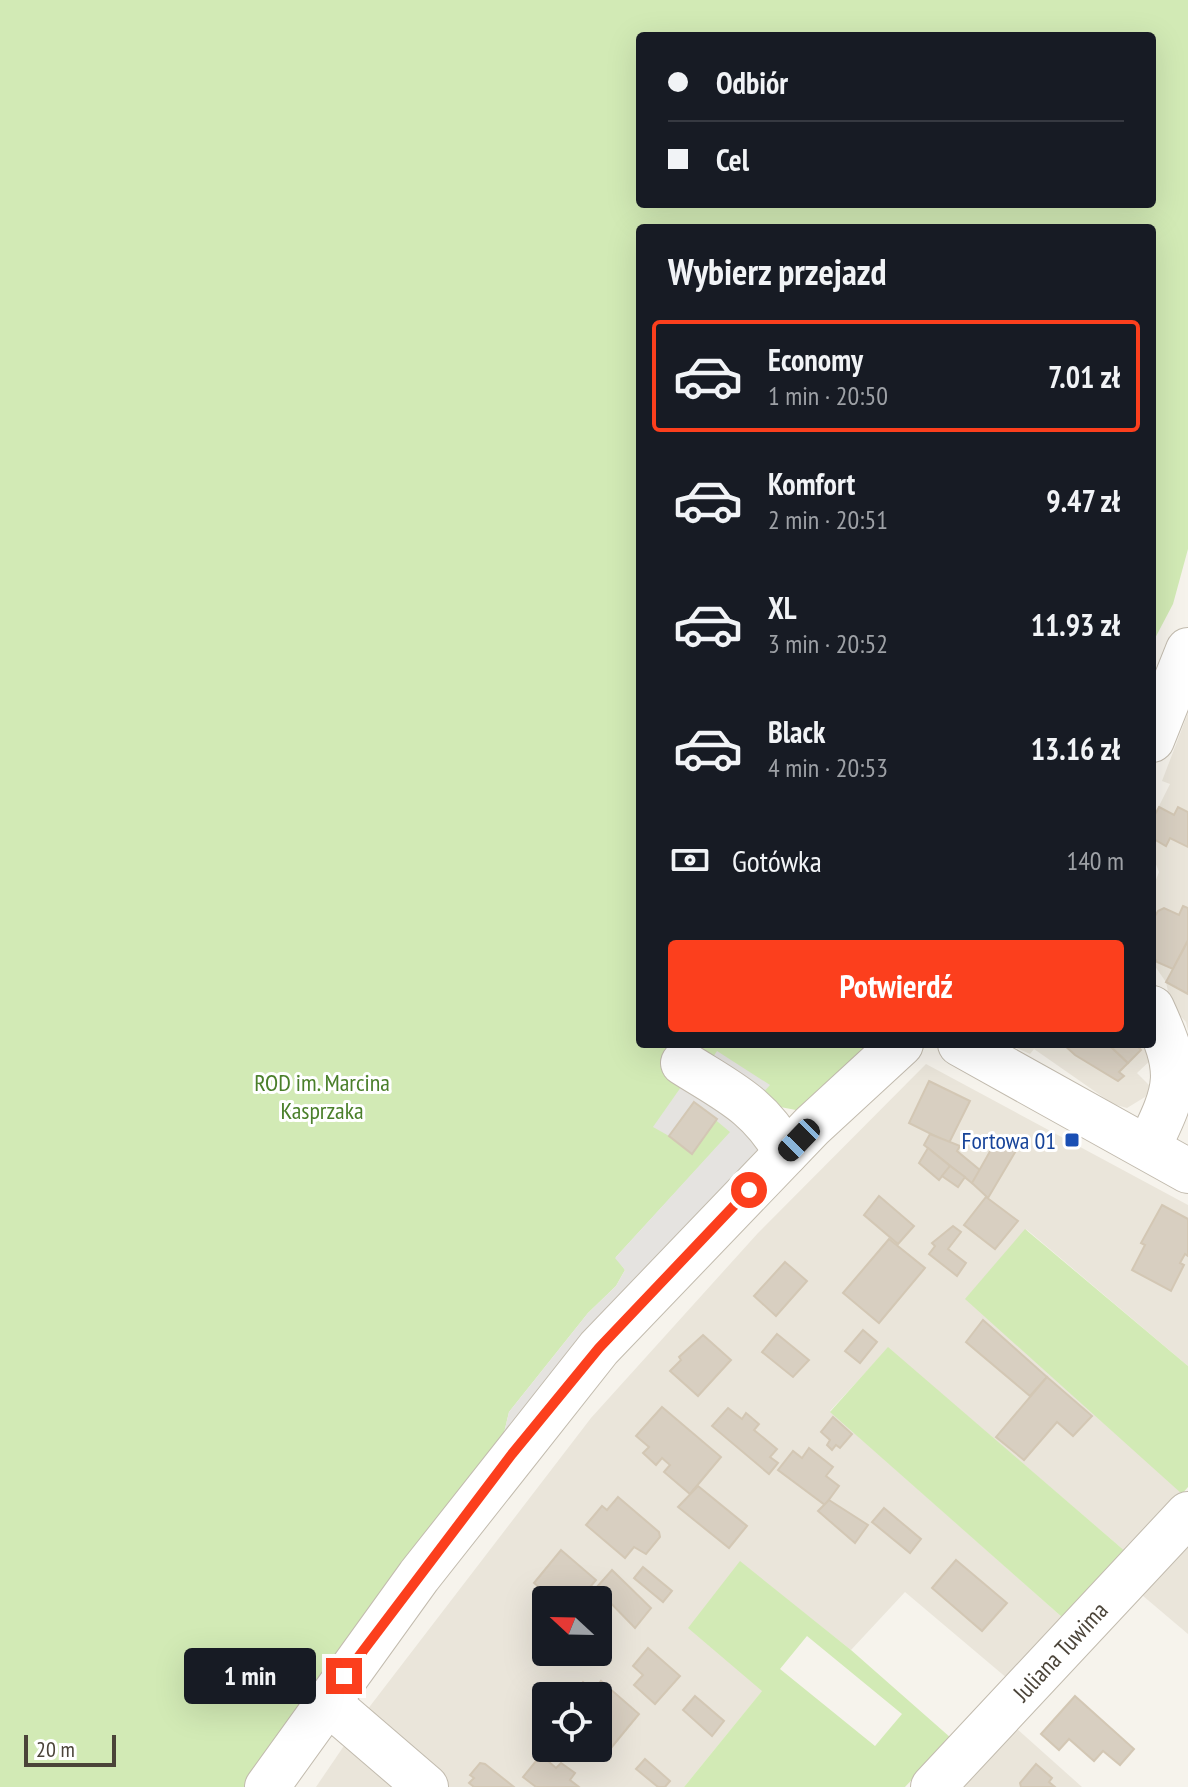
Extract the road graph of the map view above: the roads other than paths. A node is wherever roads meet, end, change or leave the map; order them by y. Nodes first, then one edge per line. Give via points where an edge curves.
1 (1188, 650) edge
2 (1156, 718) edge
3 (1156, 1018) edge
4 (896, 1048) edge
5 (967, 1048) edge
6 (683, 1063) dead end
7 (1148, 1148) junction
8 (786, 1153) junction
9 (1188, 1171) edge
10 (1188, 1514) edge
11 (326, 1701) junction
12 (267, 1787) edge
13 (426, 1787) edge
14 (933, 1787) edge

1 - 2 street
3 - 7 street via 1175,1066 1173,1092
4 - 8 street
5 - 7 street
6 - 8 street via 752,1107
7 - 9 street
8 - 11 street via 599,1348
10 - 14 street, Juliana Tuwima
11 - 12 street
11 - 13 street

